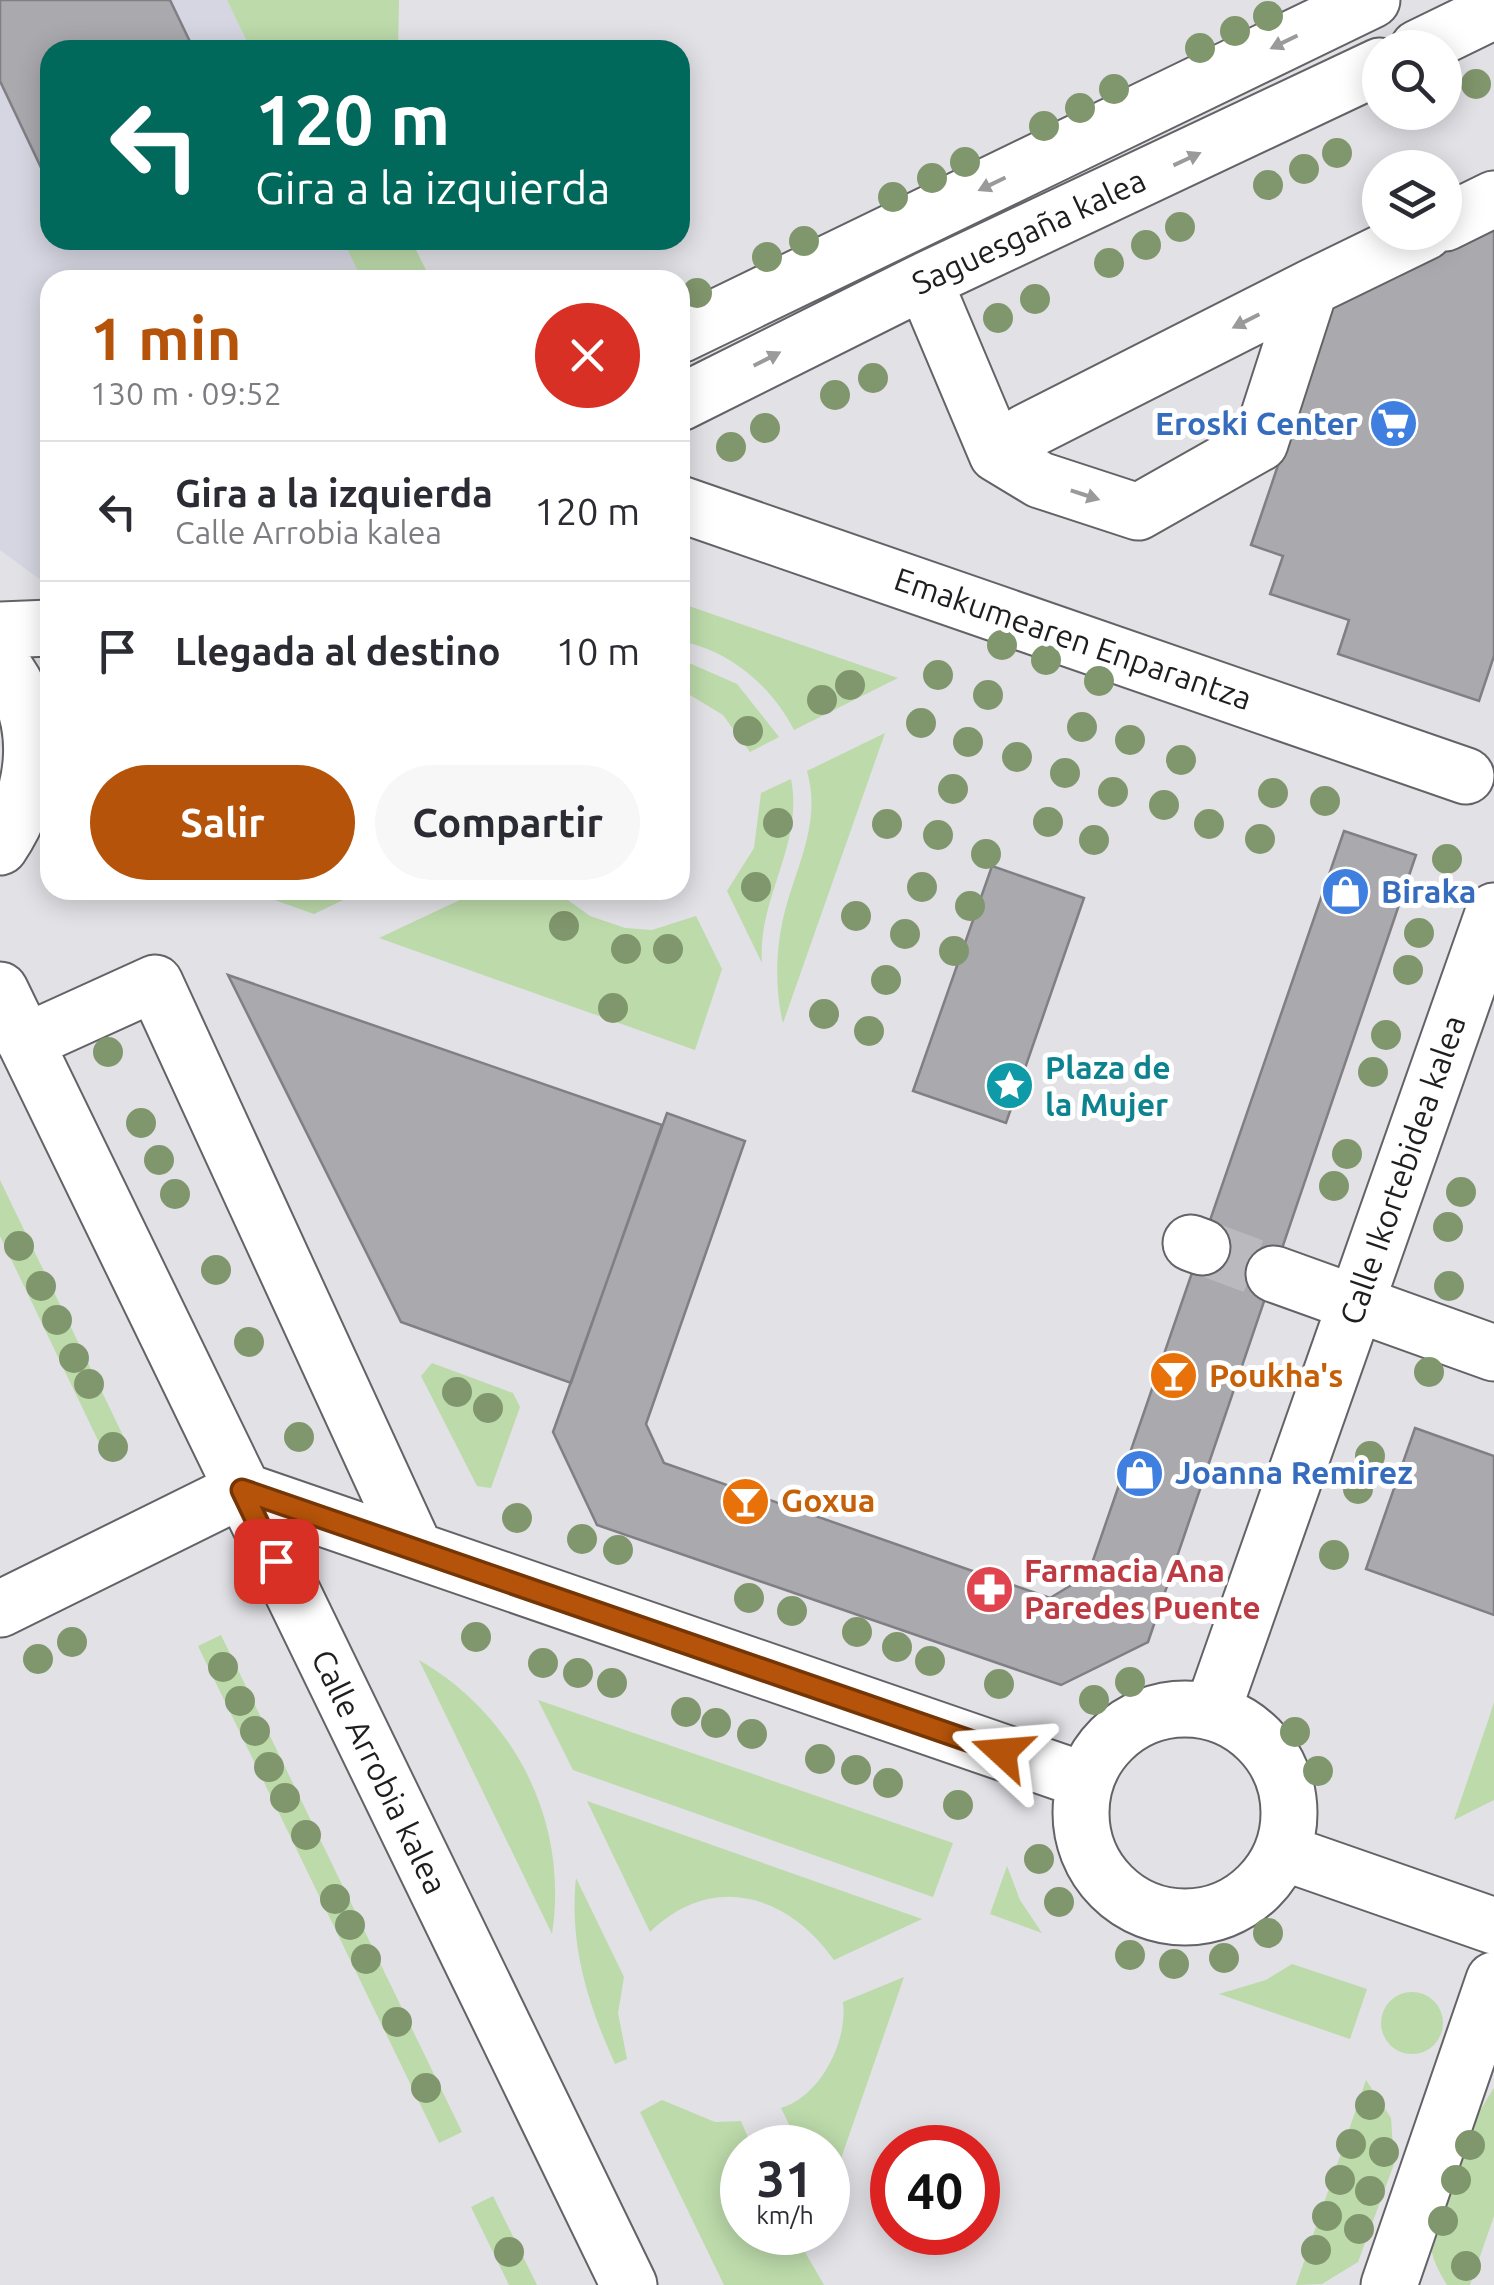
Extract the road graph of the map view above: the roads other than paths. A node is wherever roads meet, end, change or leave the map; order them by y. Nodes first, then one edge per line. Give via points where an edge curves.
1 (1372, 0) edge
2 (1494, 11) edge
3 (1455, 30) edge
4 (1362, 74) edge
5 (1494, 199) edge
6 (1462, 215) edge
7 (1388, 250) edge
8 (924, 281) junction
9 (1310, 288) junction
10 (690, 329) edge
11 (690, 398) edge
12 (998, 454) junction
13 (690, 507) edge
14 (40, 628) edge
15 (0, 630) edge
16 (0, 662) edge
17 (40, 724) edge
18 (1466, 776) dead end
19 (0, 847) edge
20 (1494, 910) edge
21 (0, 990) edge
22 (25, 1042) junction
23 (1274, 1274) tunnel mouth
24 (1356, 1304) junction
25 (1494, 1354) edge
26 (242, 1490) junction
27 (415, 1549) junction
28 (0, 1609) edge
29 (1212, 1712) junction
30 (1086, 1781) junction
31 (1282, 1852) junction
32 (1494, 1926) edge
33 (1494, 1980) edge
34 (630, 2285) edge
35 (1389, 2285) edge

1 -> 10 street, Saguesgaña kalea
2 - 3 street
8 -> 4 street, Saguesgaña kalea
5 - 6 street
7 - 9 street
11 -> 8 street, Saguesgaña kalea
8 - 12 street
9 -> 12 street via 1026,432
12 -> 9 street via 1040,480 1138,512 1260,443
13 - 18 street, Emakumearen Enparantza
14 - 15 street
16 - 17 street
17 - 19 street via 25,800
20 - 24 street, Calle Ikortebidea kalea
21 - 22 street, Calle Arrobia kalea
22 - 26 street, Calle Arrobia kalea
22 - 27 street via 154,983
23 - 24 street
24 - 25 street
24 - 29 street, Calle Ikortebidea kalea
26 - 27 street
26 - 28 street
26 - 34 street, Calle Arrobia kalea
27 - 30 street
29 - 30 street via 1165,1711 1135,1722 1100,1752
29 - 31 street via 1251,1732 1278,1766 1290,1809
30 - 31 street via 1081,1821 1092,1860 1116,1891 1149,1912 1189,1918 1227,1909 1260,1886
31 - 32 street
33 - 35 street

